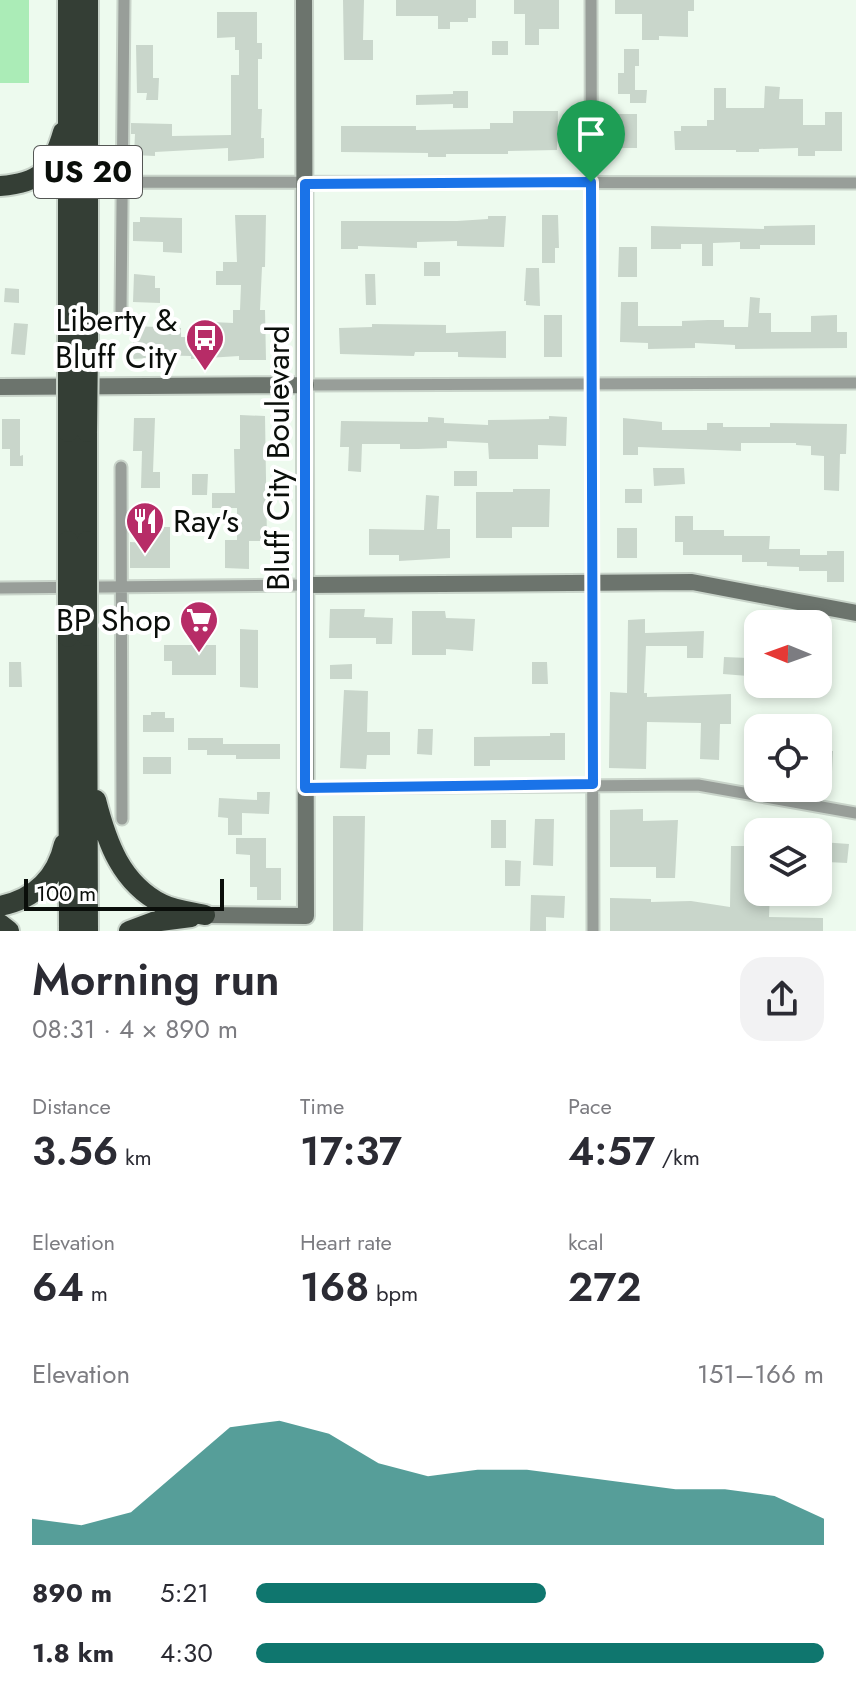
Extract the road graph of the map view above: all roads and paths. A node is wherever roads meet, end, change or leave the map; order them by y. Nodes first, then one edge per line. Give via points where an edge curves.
1 (68, 0) edge
2 (88, 0) edge
3 (124, 0) edge
4 (304, 0) edge
5 (591, 0) edge
6 (69, 113) junction
7 (122, 182) junction
8 (591, 182) junction
9 (856, 183) edge
10 (305, 184) junction
11 (0, 186) edge
12 (121, 311) dead end
13 (78, 343) junction
14 (592, 383) junction
15 (856, 383) edge
16 (306, 385) junction
17 (0, 387) edge
18 (121, 467) dead end
19 (594, 583) junction
20 (306, 585) junction
21 (0, 588) edge
22 (120, 588) junction
23 (856, 613) edge
24 (77, 636) junction
25 (88, 746) junction
26 (593, 784) junction
27 (305, 788) junction
28 (856, 813) edge
29 (122, 819) dead end
30 (69, 820) junction
31 (0, 906) edge
32 (205, 915) junction
33 (0, 924) edge
34 (9, 931) edge
35 (69, 931) edge
36 (88, 931) edge
37 (129, 931) edge
38 (593, 931) edge

1 - 6 highway, US 20
2 - 13 highway, US 20
3 - 7 street
4 - 10 main road, Bluff City Boulevard
5 - 8 street
6 - 11 highway via 56,156 42,174
6 - 13 highway, US 20
7 - 10 street
7 - 12 street
8 - 9 street
8 - 10 street
8 - 14 street
10 - 16 main road, Bluff City Boulevard
13 - 24 highway, US 20, bridge
14 - 15 street
14 - 16 street
14 - 19 street
16 - 17 main road
16 - 20 main road, Bluff City Boulevard
18 - 22 street
19 - 20 main road
19 - 23 main road via 692,582
19 - 26 street
20 - 22 street
20 - 27 main road, Bluff City Boulevard
21 - 22 street
22 - 29 street
24 - 25 highway, US 20
24 - 30 highway, US 20
25 - 32 highway via 104,833 119,865 137,888 164,905
25 - 36 highway, US 20
26 - 27 street
26 - 28 street via 698,785
26 - 38 street
27 - 32 main road, Bluff City Boulevard via 306,916
30 - 31 highway via 50,878 35,893
30 - 35 highway, US 20
32 - 37 highway
33 - 34 highway

